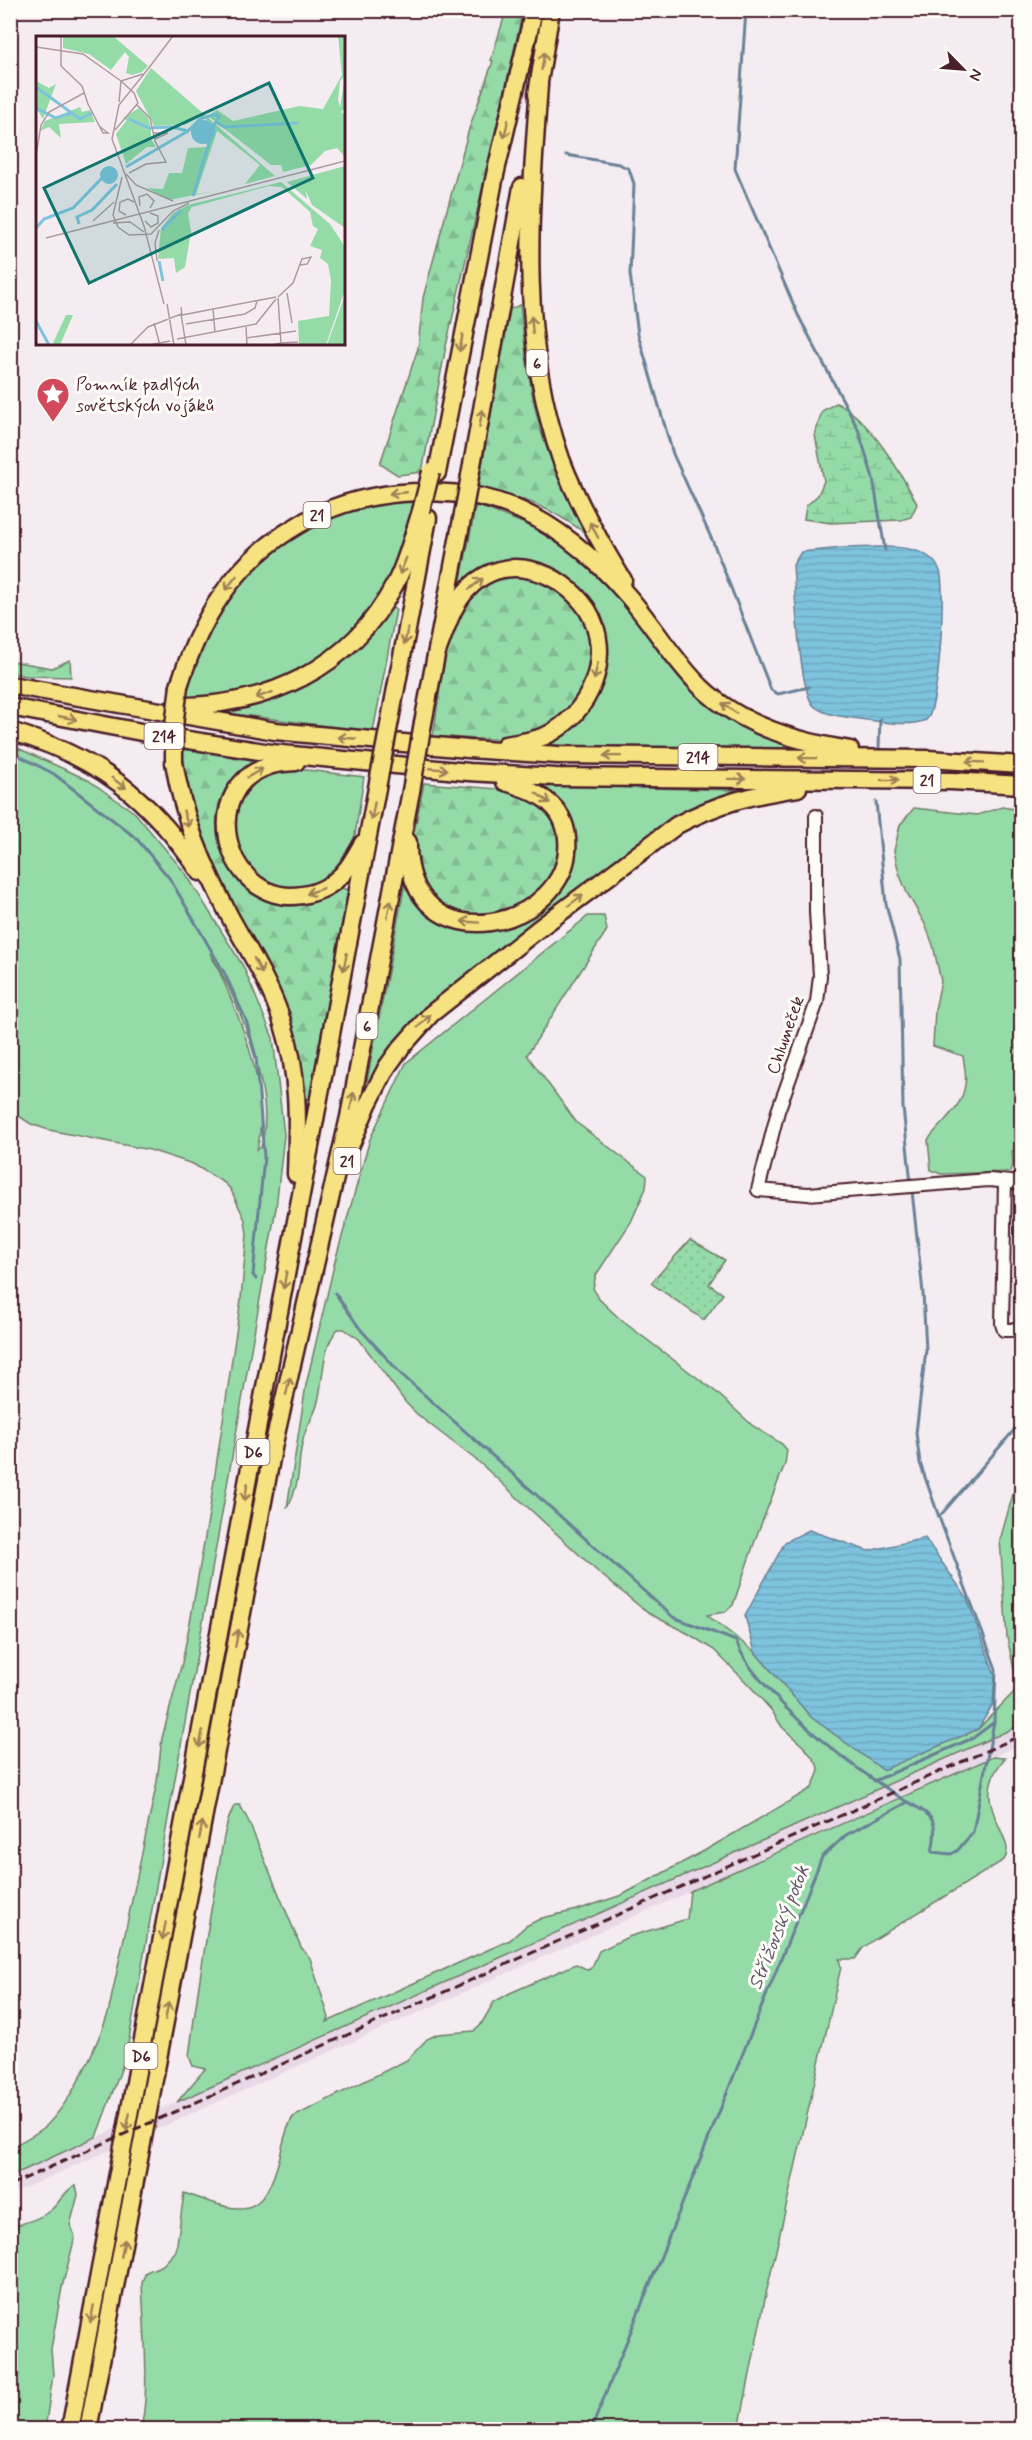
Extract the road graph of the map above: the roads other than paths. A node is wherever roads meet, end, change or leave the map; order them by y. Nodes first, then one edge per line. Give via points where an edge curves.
1 (534, 10) edge
2 (551, 10) edge
3 (539, 85) junction
4 (425, 511) junction
5 (645, 616) junction
6 (437, 652) junction
7 (10, 685) edge
8 (129, 706) junction
9 (10, 707) edge
10 (10, 731) edge
11 (468, 749) junction
12 (318, 759) junction
13 (928, 759) junction
14 (1022, 765) edge
15 (469, 772) junction
16 (831, 780) junction
17 (1022, 785) edge
18 (411, 791) junction
19 (816, 816) dead end
20 (368, 835) junction
21 (230, 915) junction
22 (1005, 1182) junction
23 (1022, 1183) edge
24 (295, 1222) junction
25 (318, 1261) junction
26 (1022, 1327) edge
27 (274, 1443) joint
28 (70, 2430) edge
29 (88, 2430) edge

1 -> 4 highway via 490,197 444,436
3 -> 2 highway, 6
5 -> 3 highway, 6 via 603,548 577,496 542,391 533,332 529,256
6 -> 3 highway, 6, bridge
4 -> 8 highway via 384,604 352,640 315,671 290,685 237,702 190,707
4 -> 20 highway, bridge
13 -> 5 highway, 21 via 827,747 753,723 703,688
5 -> 21 highway, 21, bridge via 582,550 536,518 481,497 412,492 378,495 305,521 269,544 223,592 199,630 179,686 174,726 179,796 188,826
6 -> 11 highway, 6 via 456,604 471,586 510,567 545,573 566,586 587,610 598,637 596,676 576,714 561,727 544,737 523,742
6 - 18 highway, 6, bridge
7 - 8 highway, 214
11 -> 8 highway, 214 via 275,731
9 -> 12 highway, 214 via 157,735
10 -> 21 highway, 21 via 76,755 125,786 176,837
13 -> 11 highway, 214 via 570,755
12 -> 15 highway, 214
20 -> 12 highway via 336,881 311,893 297,896 273,892 259,887 241,870 228,847 226,825 234,791 268,766
14 -> 13 highway, 21
15 -> 16 highway, 214 via 556,777
15 -> 18 highway, 6 via 542,796 554,807 567,832 567,858 553,886 530,907 504,919 455,921 442,916 420,896 412,882 408,854
16 -> 17 highway, 21 via 951,780
25 -> 16 highway, 21 via 352,1143 368,1104 387,1067 431,1014 677,825 727,802
25 -> 18 highway, 6 via 350,1117
19 - 22 street, Chlumeček via 820,976 817,1002 778,1111 758,1190 808,1194
20 -> 24 highway, D6
21 -> 24 highway, 21 via 271,993 291,1053 298,1114
22 - 23 street
22 - 26 street via 1002,1324 1004,1330
24 -> 28 highway, D6
27 -> 25 highway, 6
29 -> 27 highway, D6

